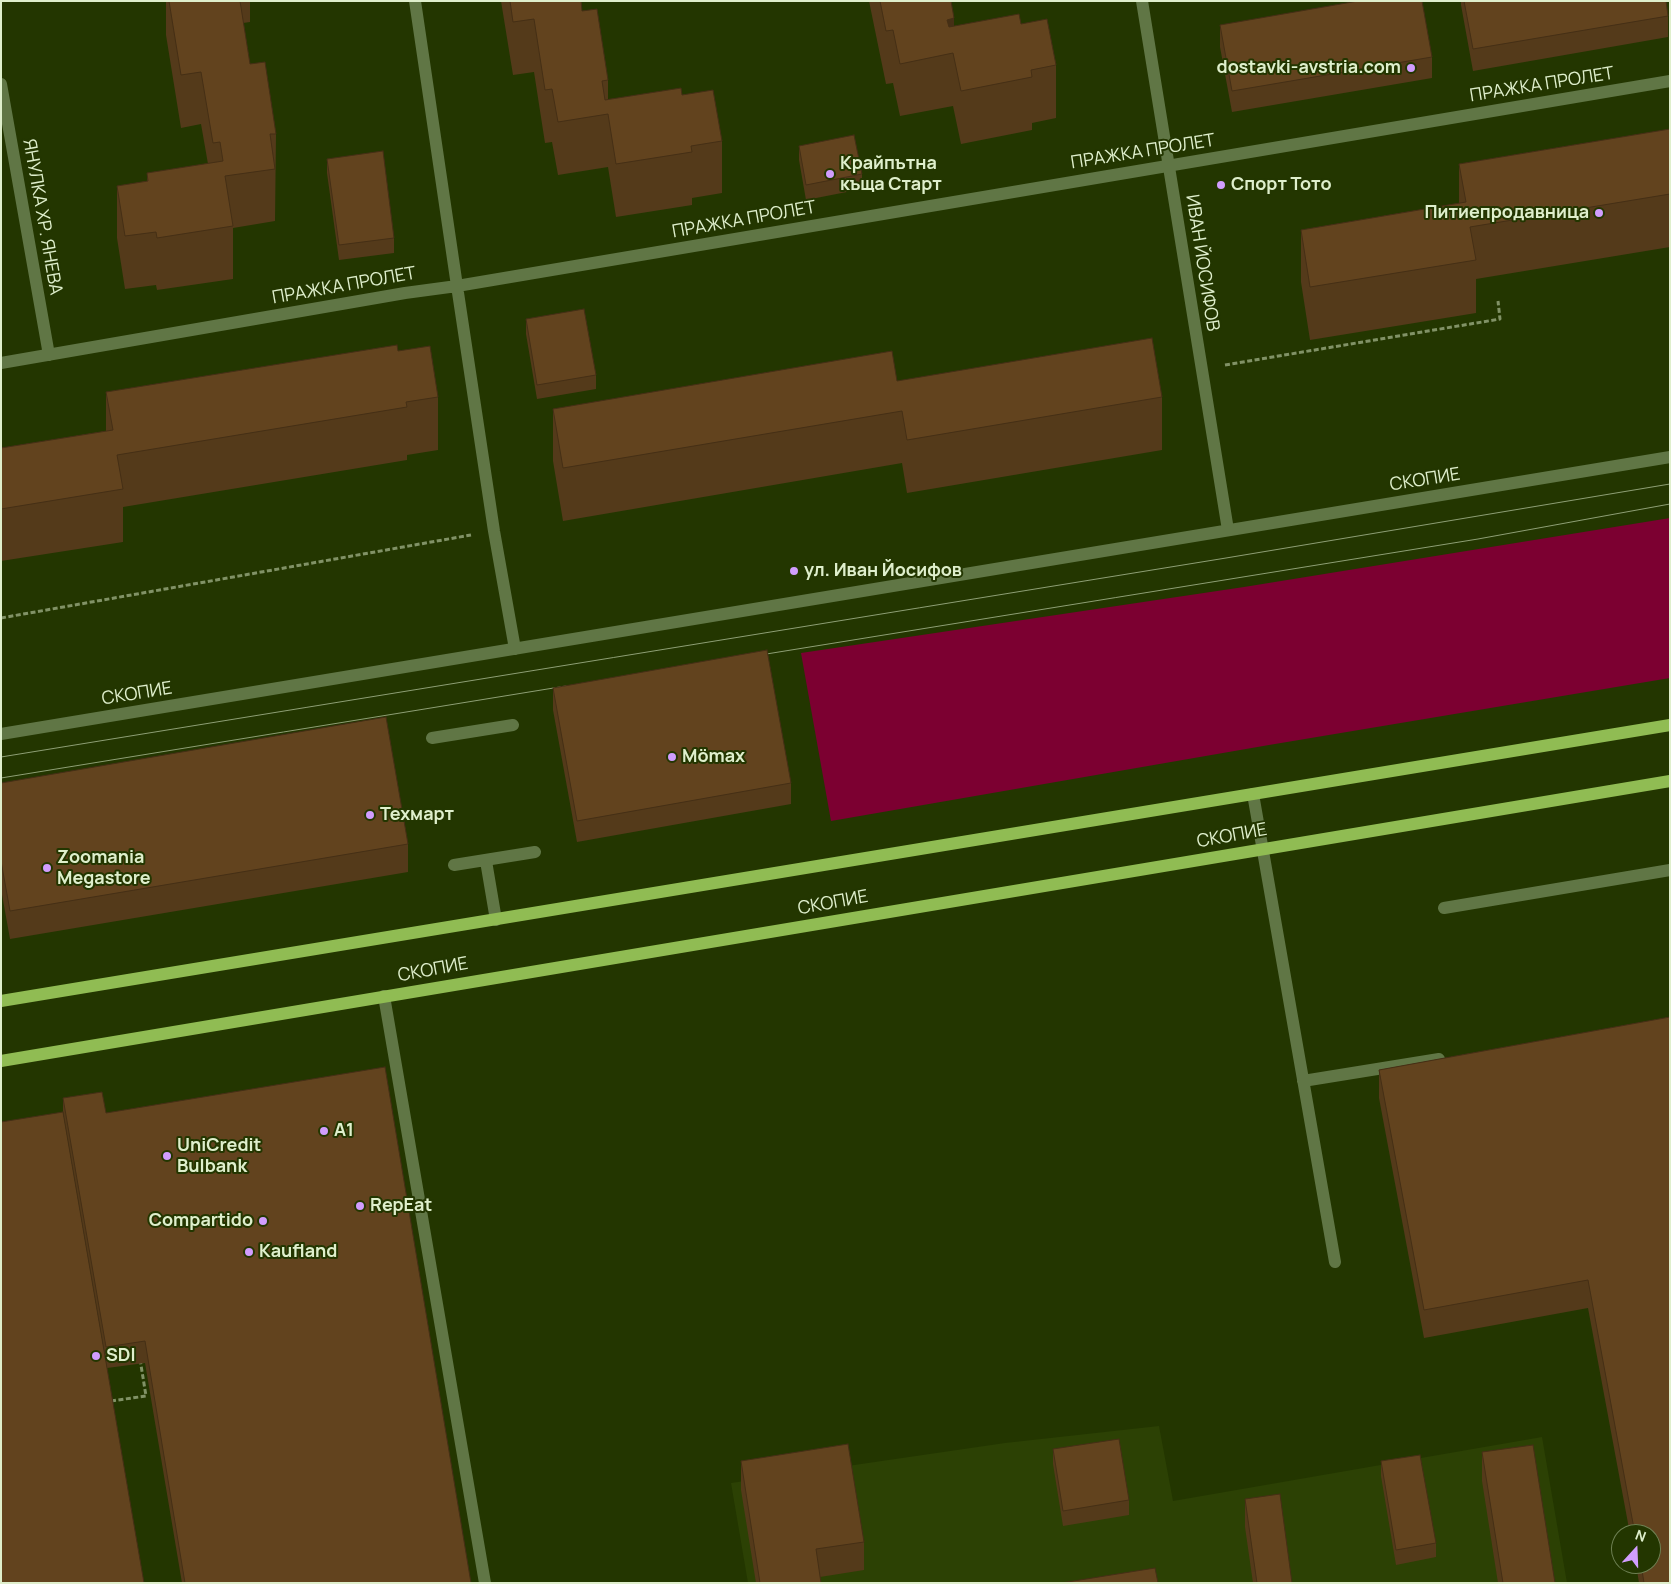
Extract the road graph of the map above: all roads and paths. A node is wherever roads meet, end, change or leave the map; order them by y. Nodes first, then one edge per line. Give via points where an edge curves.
1 (415, 1) edge
2 (1142, 1) edge
3 (1670, 81) edge
4 (1, 84) edge
5 (1169, 165) junction
6 (457, 286) junction
7 (1498, 301) dead end
8 (49, 355) junction
9 (1, 363) edge
10 (1201, 369) junction
11 (1670, 457) edge
12 (1228, 530) junction
13 (494, 531) junction
14 (1, 618) edge
15 (515, 649) junction
16 (513, 725) dead end
17 (1670, 725) edge
18 (1, 734) edge
19 (432, 738) dead end
20 (1670, 781) edge
21 (1253, 794) junction
22 (1263, 849) junction
23 (535, 852) dead end
24 (486, 861) junction
25 (454, 865) dead end
26 (1670, 870) edge
27 (1444, 908) dead end
28 (496, 920) junction
29 (384, 996) junction
30 (1, 1001) edge
31 (1448, 1058) edge
32 (1, 1061) edge
33 (1303, 1081) junction
34 (1335, 1262) dead end
35 (139, 1356) edge
36 (111, 1401) edge
37 (485, 1583) edge

1 - 6 street
2 - 5 street, ИВАН ЙОСИФОВ
3 - 5 street, ПРАЖКА ПРОЛЕТ
4 - 8 street, ЯНУЛКА ХР. ЯНЕВА
5 - 6 street, ПРАЖКА ПРОЛЕТ
5 - 10 street, ИВАН ЙОСИФОВ
6 - 8 street, ПРАЖКА ПРОЛЕТ
6 - 13 street
7 - 10 path via 1500,319
8 - 9 street, ПРАЖКА ПРОЛЕТ
10 - 12 street, ИВАН ЙОСИФОВ
11 - 12 street, СКОПИЕ
12 - 15 street, СКОПИЕ
13 - 14 path
13 - 15 street
15 - 18 street, СКОПИЕ
16 - 19 street
17 - 21 main road
20 - 22 main road, СКОПИЕ
21 - 22 street
21 - 28 main road
22 - 29 main road, СКОПИЕ
22 - 33 street
23 - 24 street
24 - 25 street
24 - 28 street
26 - 27 street
28 - 30 main road
29 - 32 main road, СКОПИЕ
29 - 37 street
31 - 33 street
33 - 34 street
35 - 36 path via 146,1396

